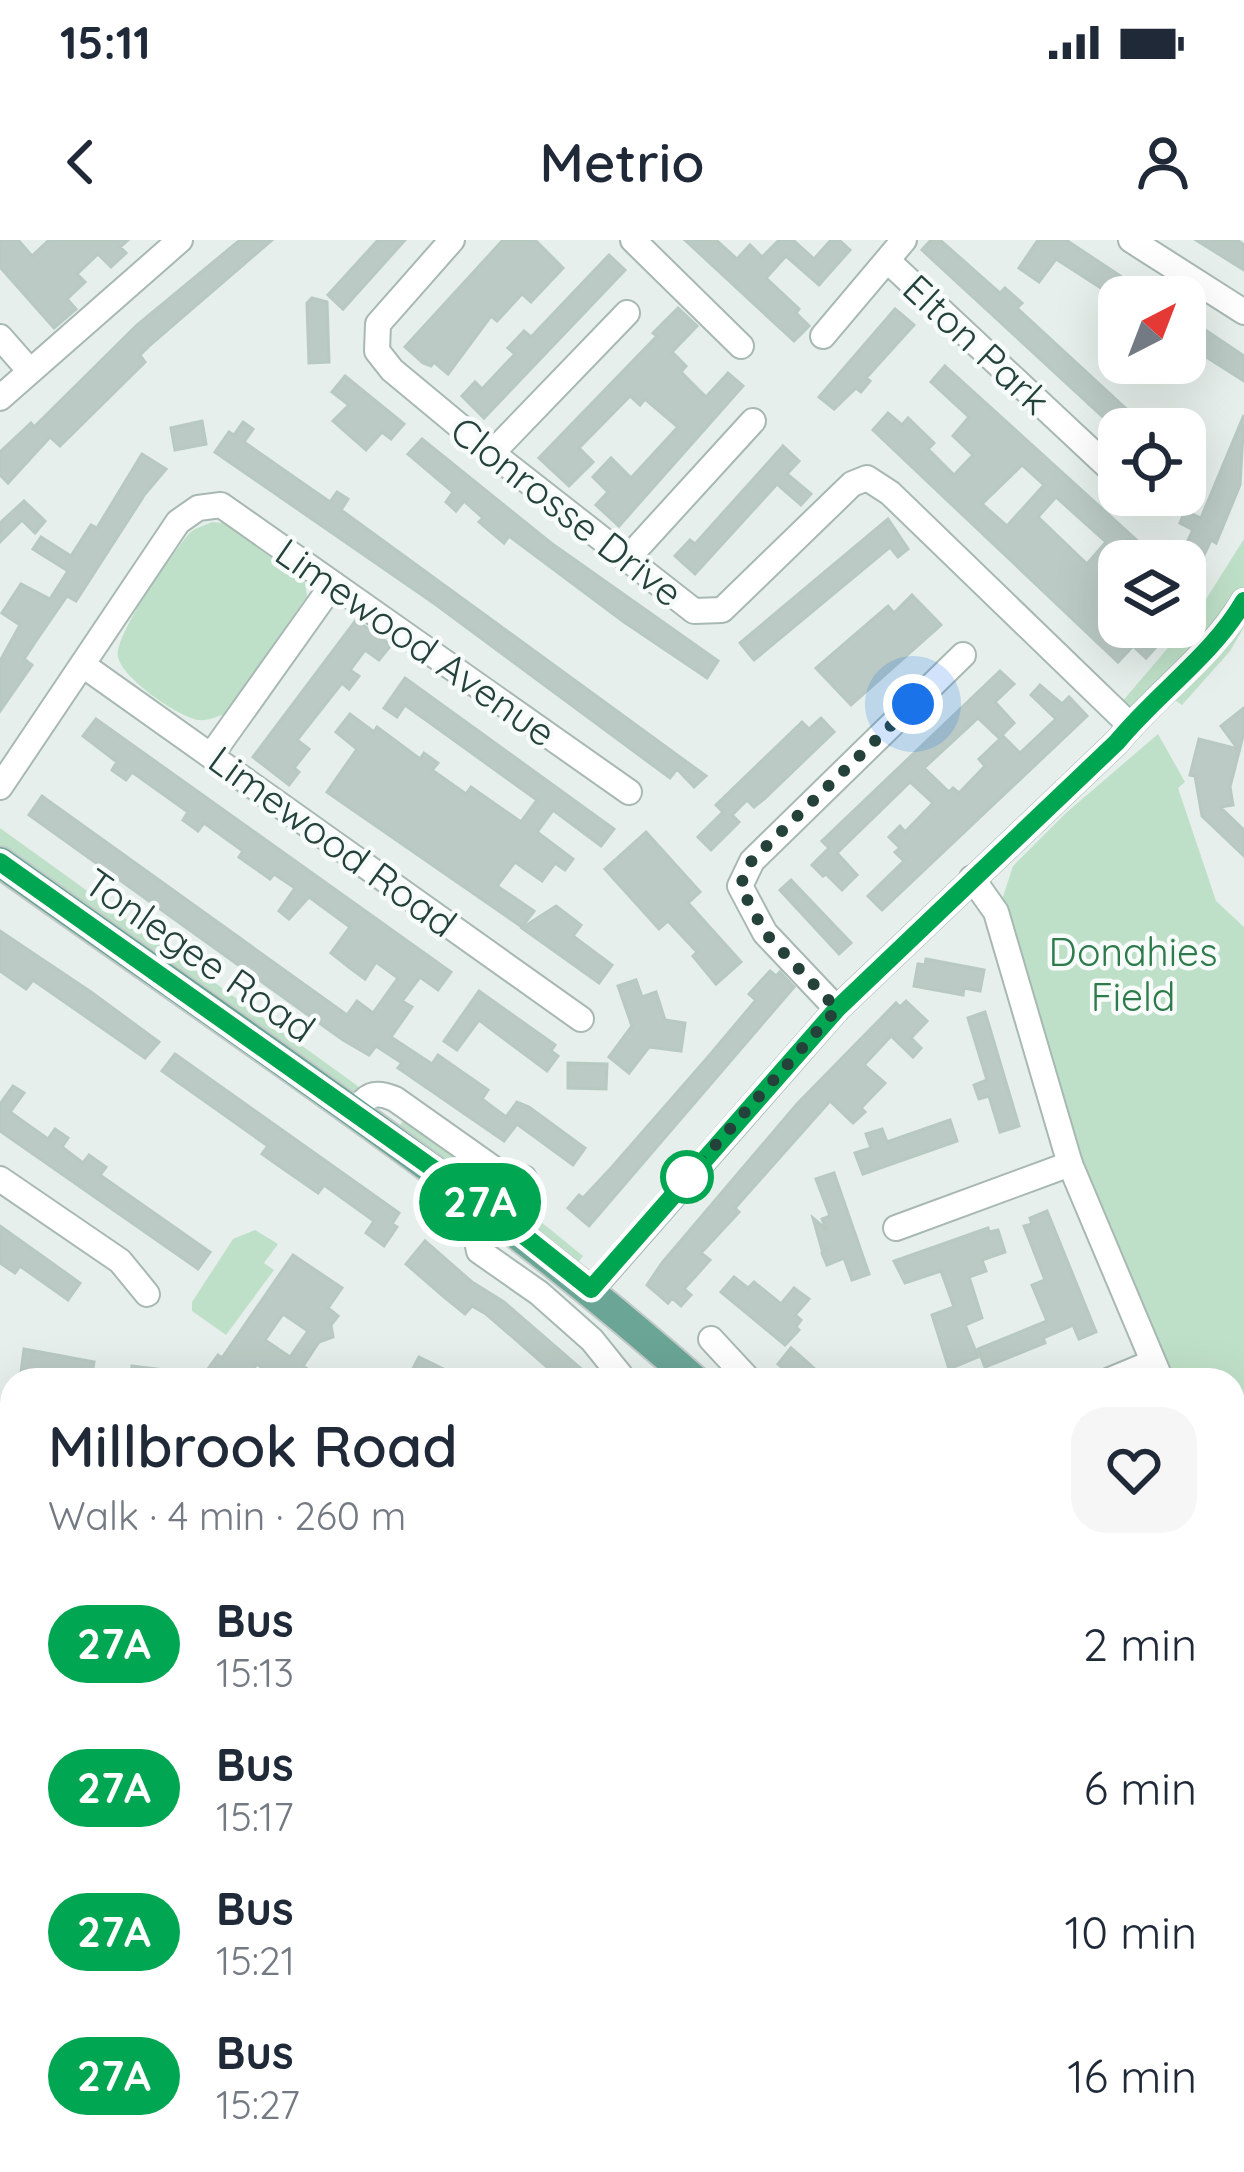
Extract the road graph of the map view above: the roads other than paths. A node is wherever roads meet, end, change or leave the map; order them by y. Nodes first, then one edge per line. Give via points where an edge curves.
1 (452, 240) edge
2 (633, 240) edge
3 (904, 240) edge
4 (1131, 240) edge
5 (168, 244) edge
6 (888, 261) junction
7 (1244, 312) edge
8 (627, 314) dead end
9 (823, 336) dead end
10 (0, 337) edge
11 (741, 346) dead end
12 (29, 370) junction
13 (0, 398) edge
14 (753, 421) dead end
15 (492, 453) junction
16 (1098, 457) edge
17 (627, 559) junction
18 (333, 584) junction
19 (1244, 602) edge
20 (963, 655) dead end
21 (83, 665) junction
22 (1130, 726) junction
23 (212, 754) junction
24 (0, 787) edge
25 (629, 792) dead end
26 (0, 862) edge
27 (972, 878) junction
28 (837, 1009) junction
29 (580, 1019) dead end
30 (354, 1112) junction
31 (1070, 1164) junction
32 (0, 1178) edge
33 (524, 1178) dead end
34 (493, 1211) junction
35 (896, 1228) dead end
36 (591, 1289) junction
37 (147, 1294) dead end
38 (711, 1339) dead end
39 (615, 1368) edge
40 (680, 1368) edge
41 (738, 1368) edge
42 (1154, 1368) edge

1 - 15 street, Clonrosse Drive via 378,324 376,351
2 - 11 street
3 - 6 street
4 - 7 street
5 - 12 street
6 - 9 street
6 - 16 street, Elton Park
8 - 15 street
10 - 12 street
12 - 13 street
14 - 17 street
15 - 17 street, Clonrosse Drive
17 - 22 street, Clonrosse Drive via 694,611 722,610 867,478
18 - 21 street, Limewood Avenue via 221,505 198,508 178,522
18 - 23 street
18 - 25 street, Limewood Avenue
19 - 22 street
20 - 28 street via 752,860 740,886 765,933
21 - 23 street, Limewood Road
21 - 24 street
22 - 27 street
23 - 29 street, Limewood Road
26 - 30 main road, Tonlegee Road
27 - 28 street
27 - 31 street via 996,912
28 - 36 street
30 - 33 street via 377,1092 501,1174
30 - 34 main road, Tonlegee Road
31 - 35 street
31 - 42 street
32 - 37 street via 120,1261
34 - 36 main road, Tonlegee Road
34 - 39 street via 476,1237 479,1252 539,1293
36 - 40 main road, Tonlegee Road
38 - 41 street

